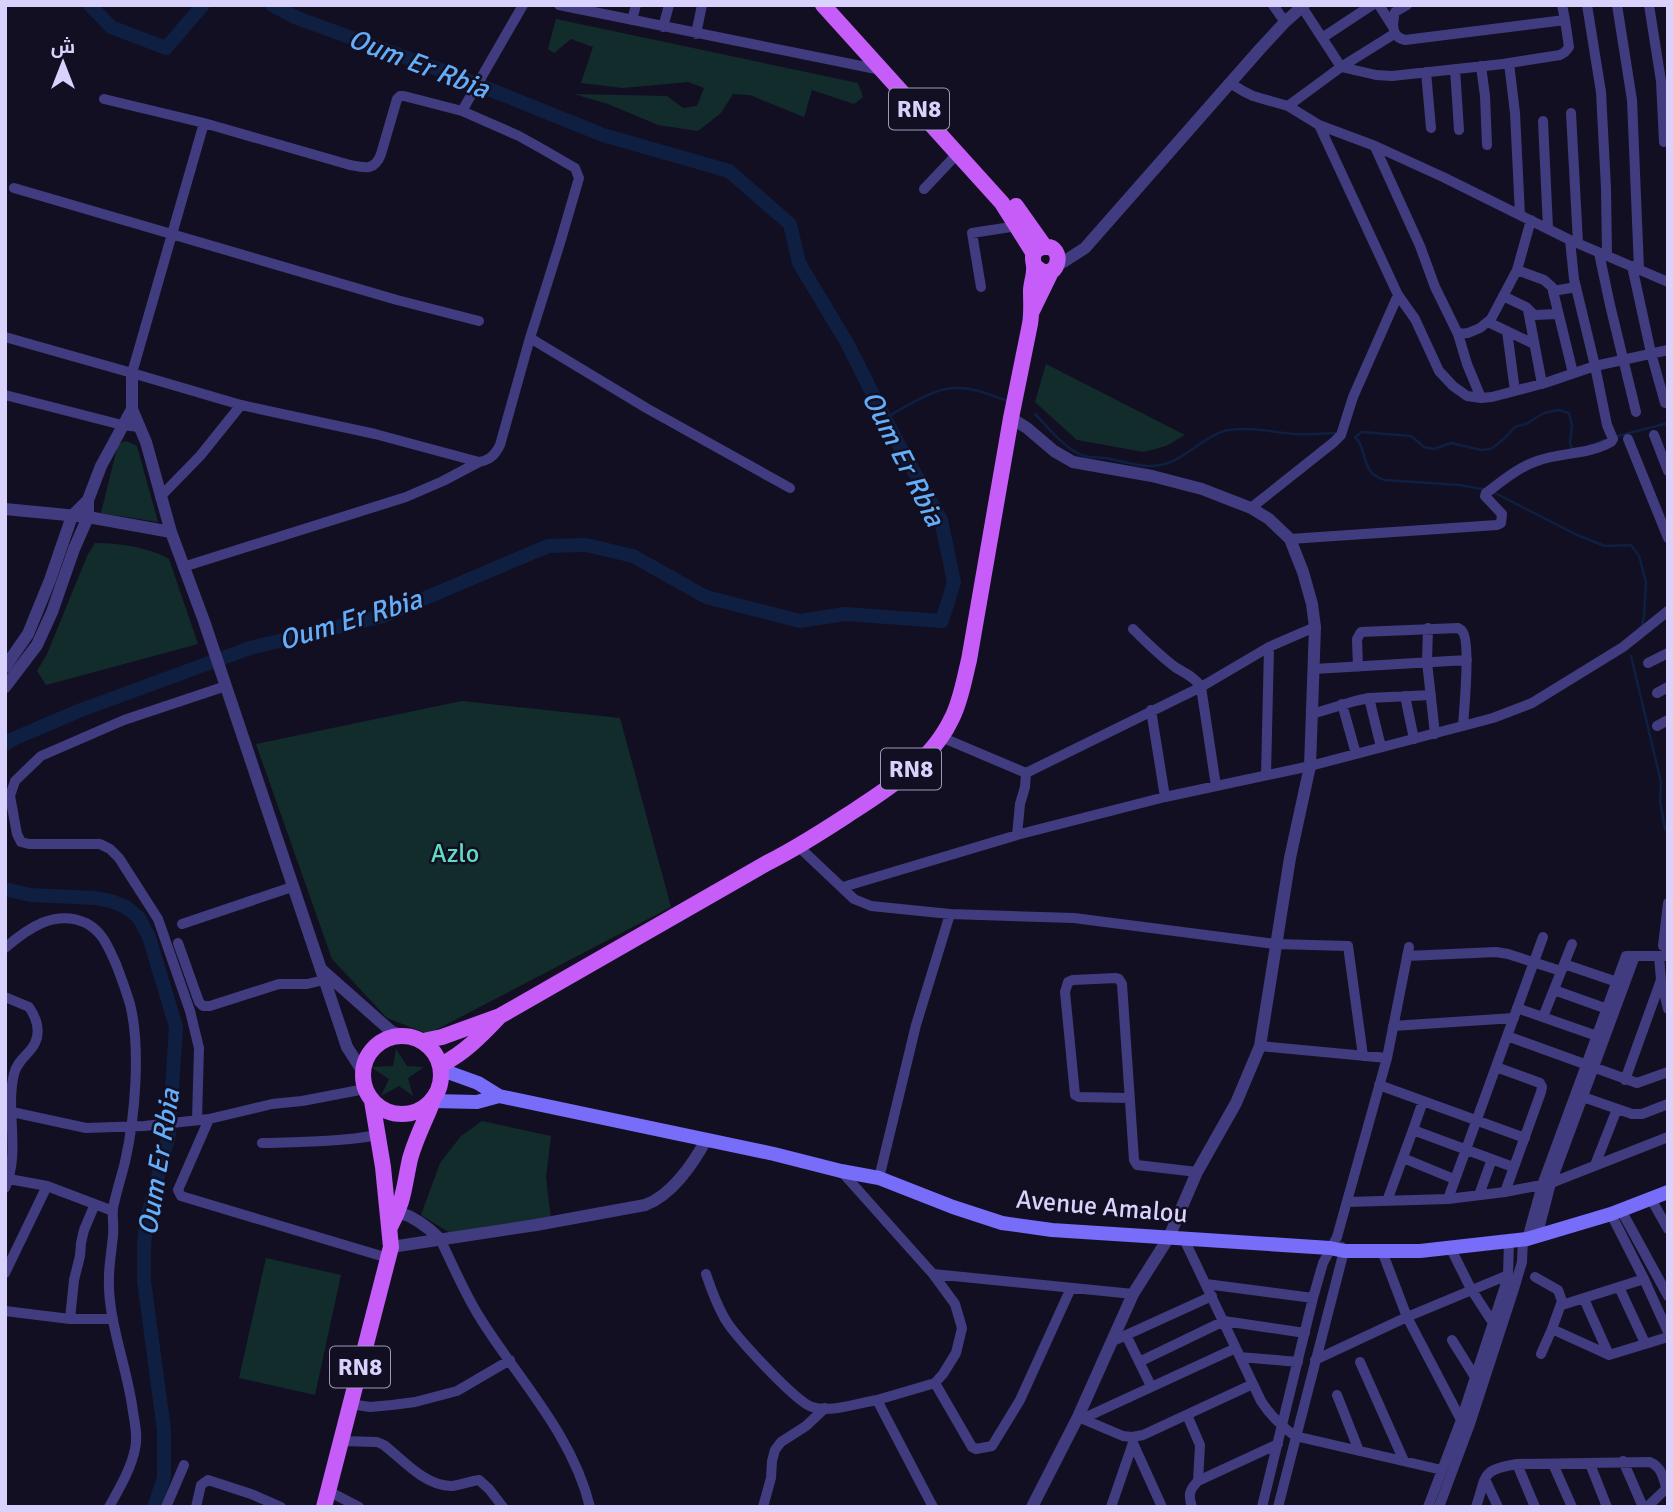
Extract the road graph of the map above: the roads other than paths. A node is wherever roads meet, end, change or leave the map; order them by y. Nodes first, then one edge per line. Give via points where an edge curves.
1 (523, 5) edge
2 (636, 5) edge
3 (669, 5) edge
4 (702, 5) edge
5 (823, 5) edge
6 (833, 5) edge
7 (1273, 5) edge
8 (1372, 5) edge
9 (1379, 5) edge
10 (1407, 5) edge
11 (1562, 5) edge
12 (1587, 5) edge
13 (1616, 5) edge
14 (1649, 5) edge
15 (566, 6) edge
16 (1303, 6) edge
17 (604, 10) edge
18 (632, 20) junction
19 (1565, 20) junction
20 (1285, 22) junction
21 (663, 27) junction
22 (1394, 30) junction
23 (696, 34) junction
24 (1322, 38) junction
25 (861, 42) junction
26 (1509, 63) junction
27 (1481, 66) junction
28 (1341, 67) junction
29 (884, 68) junction
30 (1455, 69) junction
31 (1426, 72) junction
32 (1230, 83) junction
33 (908, 92) junction
34 (104, 99) dead end
35 (1289, 106) junction
36 (462, 111) junction
37 (1571, 113) dead end
38 (1543, 121) dead end
39 (204, 123) junction
40 (1319, 125) junction
41 (1431, 128) dead end
42 (1459, 130) dead end
43 (1664, 142) dead end
44 (1487, 145) dead end
45 (1375, 146) junction
46 (958, 153) junction
47 (14, 188) dead end
48 (924, 189) dead end
49 (1520, 215) junction
50 (1531, 220) junction
51 (1018, 226) junction
52 (1548, 228) junction
53 (173, 235) junction
54 (1574, 242) junction
55 (1085, 248) junction
56 (1041, 254) junction
57 (1603, 254) junction
58 (1635, 267) junction
59 (1055, 268) junction
60 (1517, 270) junction
61 (1668, 282) edge
62 (981, 287) dead end
63 (1576, 287) junction
64 (1553, 291) junction
65 (1398, 295) junction
66 (1503, 296) junction
67 (1528, 310) junction
68 (1032, 311) junction
69 (1558, 314) junction
70 (479, 321) dead end
71 (1488, 322) junction
72 (1507, 331) junction
73 (1458, 334) junction
74 (5, 337) edge
75 (530, 338) junction
76 (1534, 344) junction
77 (1668, 350) edge
78 (1651, 353) junction
79 (1624, 359) junction
80 (1595, 366) junction
81 (132, 373) junction
82 (1573, 373) junction
83 (1542, 384) junction
84 (1515, 391) junction
85 (5, 395) edge
86 (1481, 398) junction
87 (1665, 404) dead end
88 (241, 405) junction
89 (132, 409) junction
90 (1636, 412) dead end
91 (1011, 418) junction
92 (122, 425) junction
93 (139, 427) junction
94 (1654, 435) dead end
95 (1628, 439) dead end
96 (479, 462) junction
97 (1668, 471) edge
98 (790, 488) dead end
99 (160, 497) junction
100 (88, 500) junction
101 (1251, 508) junction
102 (5, 509) edge
103 (72, 516) junction
104 (88, 517) junction
105 (1665, 524) edge
106 (171, 532) junction
107 (1668, 538) edge
108 (1290, 539) junction
109 (183, 567) junction
110 (1668, 611) edge
111 (1315, 627) junction
112 (1428, 628) junction
113 (1133, 629) dead end
114 (1269, 646) junction
115 (1668, 653) edge
116 (1467, 660) junction
117 (1427, 662) junction
118 (1648, 663) dead end
119 (5, 667) edge
120 (1358, 667) junction
121 (1314, 669) junction
122 (225, 682) junction
123 (5, 687) edge
124 (1201, 687) junction
125 (1668, 687) edge
126 (1657, 693) dead end
127 (1431, 695) junction
128 (1405, 696) junction
129 (1369, 698) junction
130 (1342, 705) junction
131 (1151, 710) junction
132 (1312, 714) junction
133 (1668, 720) edge
134 (1463, 726) junction
135 (1657, 726) dead end
136 (1435, 734) junction
137 (941, 737) junction
138 (1414, 739) junction
139 (1381, 747) junction
140 (1356, 754) junction
141 (1310, 766) junction
142 (1026, 773) junction
143 (1266, 775) junction
144 (1216, 786) junction
145 (1165, 797) junction
146 (1017, 835) junction
147 (799, 847) junction
148 (292, 887) junction
149 (843, 887) junction
150 (1668, 903) edge
151 (950, 914) junction
152 (182, 924) dead end
153 (1543, 937) dead end
154 (178, 943) dead end
155 (1275, 944) junction
156 (1572, 944) dead end
157 (1668, 946) edge
158 (5, 948) edge
159 (1663, 956) edge
160 (1534, 962) junction
161 (1563, 967) junction
162 (322, 974) junction
163 (1661, 980) junction
164 (1621, 983) junction
165 (1554, 990) junction
166 (5, 997) edge
167 (1668, 1009) edge
168 (1610, 1010) junction
169 (1515, 1013) junction
170 (500, 1016) junction
171 (1543, 1017) junction
172 (1393, 1026) junction
173 (406, 1036) junction
174 (1507, 1036) junction
175 (1597, 1036) junction
176 (423, 1041) junction
177 (1260, 1046) junction
178 (1363, 1056) junction
179 (1387, 1058) junction
180 (1590, 1066) junction
181 (1496, 1067) junction
182 (441, 1068) junction
183 (363, 1072) junction
184 (1668, 1072) edge
185 (1625, 1080) junction
186 (1379, 1085) junction
187 (369, 1095) junction
188 (499, 1096) junction
189 (1583, 1097) junction
190 (1129, 1098) junction
191 (1423, 1101) junction
192 (432, 1102) junction
193 (1668, 1104) edge
194 (1617, 1109) junction
195 (12, 1112) junction
196 (209, 1119) junction
197 (1476, 1120) junction
198 (194, 1121) junction
199 (131, 1127) junction
200 (1413, 1130) junction
201 (378, 1135) junction
202 (1668, 1137) edge
203 (1525, 1138) junction
204 (706, 1140) junction
205 (262, 1143) dead end
206 (9, 1146) edge
207 (1466, 1149) junction
208 (1403, 1158) junction
209 (1492, 1159) junction
210 (1595, 1166) junction
211 (1513, 1167) junction
212 (841, 1171) junction
213 (1197, 1172) junction
214 (879, 1178) junction
215 (1454, 1179) junction
216 (7, 1183) edge
217 (1546, 1184) junction
218 (47, 1186) junction
219 (1505, 1192) junction
220 (1668, 1192) edge
221 (1479, 1195) junction
222 (1448, 1199) junction
223 (1651, 1199) junction
224 (1387, 1200) junction
225 (1347, 1202) junction
226 (95, 1204) junction
227 (113, 1211) junction
228 (398, 1212) junction
229 (1616, 1212) junction
230 (390, 1227) junction
231 (1668, 1229) edge
232 (1176, 1237) junction
233 (440, 1239) junction
234 (1524, 1239) junction
235 (1337, 1245) junction
236 (1451, 1249) junction
237 (1382, 1251) junction
238 (390, 1252) junction
239 (5, 1273) edge
240 (706, 1274) dead end
241 (933, 1274) junction
242 (1508, 1275) junction
243 (1535, 1277) dead end
244 (1644, 1279) junction
245 (1206, 1284) junction
246 (1619, 1287) junction
247 (1071, 1288) junction
248 (1471, 1289) junction
249 (1133, 1294) junction
250 (1212, 1296) junction
251 (1668, 1296) edge
252 (1313, 1297) junction
253 (1584, 1299) junction
254 (1562, 1306) junction
255 (5, 1311) edge
256 (1406, 1317) junction
257 (113, 1319) junction
258 (70, 1320) junction
259 (1224, 1321) junction
260 (1493, 1323) junction
261 (1552, 1329) junction
262 (1305, 1333) junction
263 (1668, 1334) edge
264 (1126, 1335) junction
265 (1452, 1340) dead end
266 (1111, 1342) junction
267 (1645, 1343) junction
268 (1238, 1352) junction
269 (1541, 1354) dead end
270 (1609, 1354) junction
271 (510, 1360) junction
272 (1315, 1360) junction
273 (1139, 1362) junction
274 (1298, 1362) junction
275 (1360, 1362) dead end
276 (1475, 1377) junction
277 (935, 1383) junction
278 (1253, 1384) junction
279 (1151, 1386) junction
280 (1337, 1395) dead end
281 (877, 1400) junction
282 (350, 1404) junction
283 (825, 1408) junction
284 (1187, 1415) junction
285 (1080, 1418) junction
286 (1461, 1420) junction
287 (1283, 1427) junction
288 (1295, 1436) junction
289 (1132, 1440) junction
290 (341, 1441) junction
291 (1278, 1444) junction
292 (1359, 1451) junction
293 (1404, 1461) junction
294 (1623, 1461) junction
295 (1517, 1464) junction
296 (1553, 1464) junction
297 (1590, 1464) junction
298 (184, 1465) dead end
299 (1442, 1470) junction
300 (1485, 1479) junction
301 (1198, 1481) junction
302 (1667, 1487) edge
303 (251, 1494) junction
304 (326, 1499) edge
305 (109, 1507) edge
306 (166, 1507) edge
307 (196, 1507) edge
308 (248, 1507) edge
309 (281, 1507) edge
310 (359, 1507) edge
311 (503, 1507) edge
312 (590, 1507) edge
313 (764, 1507) edge
314 (933, 1507) edge
315 (1032, 1507) edge
316 (1111, 1507) edge
317 (1162, 1507) edge
318 (1192, 1507) edge
319 (1262, 1507) edge
320 (1278, 1507) edge
321 (1428, 1507) edge
322 (1439, 1507) edge
323 (1476, 1507) edge
324 (1498, 1507) edge
325 (1535, 1507) edge
326 (1572, 1507) edge
327 (1607, 1507) edge
328 (1645, 1507) edge

1 - 36 street
2 - 18 street
3 - 21 street
4 - 23 street
5 - 25 main road, RN8
6 - 25 main road, RN8
7 - 20 street
8 - 24 street
9 - 22 street
10 - 22 street via 1395,12
11 - 19 street
12 - 57 street via 1601,92 1606,188
13 - 58 street via 1632,100
14 - 43 street via 1661,81
15 - 17 street
16 - 20 street
16 - 24 street
17 - 18 street
18 - 21 street
19 - 22 street via 1405,40
19 - 26 street via 1569,47 1565,52
20 - 32 street
21 - 23 street
22 - 28 street
23 - 29 street
24 - 28 street
25 - 29 main road, RN8
26 - 27 street
26 - 49 street
27 - 30 street
27 - 44 street
28 - 31 street via 1392,76
28 - 35 street
29 - 33 main road, RN8
30 - 31 street
30 - 42 street
31 - 41 street
32 - 35 street via 1253,96
32 - 55 street
33 - 46 main road, RN8
33 - 56 main road, RN8 via 1021,213
34 - 39 street
35 - 40 street
36 - 39 street via 400,96 378,163 365,167
36 - 75 street via 519,136 578,172 579,184
37 - 54 street
38 - 52 street
39 - 53 street
40 - 45 street
40 - 65 street
45 - 49 street
45 - 73 street
46 - 48 street
46 - 51 main road, RN8
47 - 53 street
49 - 50 street
50 - 52 street
50 - 60 street
51 - 56 main road, RN8
51 - 62 street via 972,233
52 - 54 street
53 - 70 street
53 - 81 street
54 - 57 street
54 - 63 street
55 - 56 street
55 - 59 street
56 - 59 main road, RN8 via 1056,253
56 - 59 main road via 1040,271
56 - 68 main road, RN8 via 1031,290
57 - 58 street
57 - 79 street
58 - 61 street
58 - 78 street
59 - 68 main road, RN8
60 - 64 street via 1544,280
60 - 66 street
63 - 64 street
63 - 80 street
64 - 69 street
65 - 86 street via 1415,319 1439,371 1467,396
65 - 101 street via 1340,435
66 - 67 street
66 - 71 street
67 - 69 street via 1540,316
67 - 76 street
68 - 91 main road, RN8
69 - 82 street
71 - 72 street
71 - 73 street
72 - 76 street
72 - 84 street
73 - 86 street
74 - 81 street
75 - 96 street via 500,445 496,454
75 - 98 street
76 - 83 street
77 - 78 street
78 - 79 street
78 - 87 street
79 - 80 street
79 - 90 street
80 - 82 street
80 - 108 street via 1612,437 1609,444 1535,461 1495,486 1486,494 1502,514 1501,523
81 - 88 street
81 - 89 street
82 - 83 street
83 - 84 street
84 - 86 street
85 - 92 street
88 - 96 street
88 - 99 street
89 - 92 street
89 - 93 street
91 - 101 street via 1073,462 1152,476
91 - 137 main road, RN8 via 969,660 953,718
92 - 93 street
92 - 100 street
93 - 99 street
94 - 97 street
95 - 105 street
96 - 109 street via 406,497
99 - 106 street
100 - 103 street
100 - 104 street
101 - 108 street
102 - 103 street
103 - 104 street
103 - 119 street via 28,634
104 - 106 street
104 - 123 street via 37,645
105 - 107 street
106 - 109 street
108 - 111 street
109 - 122 street
110 - 134 street via 1632,640 1532,703
111 - 114 street
111 - 121 street
112 - 116 street via 1462,630
112 - 117 street
112 - 120 street via 1361,632
113 - 124 street
114 - 124 street
114 - 143 street
115 - 118 street
116 - 117 street
116 - 134 street
117 - 120 street
117 - 127 street
120 - 121 street
121 - 132 street
122 - 148 street
122 - 198 street via 41,755 15,781 10,796 21,842 100,844 110,849 158,919 199,1048
124 - 131 street
124 - 144 street
125 - 126 street
127 - 128 street
127 - 136 street
128 - 129 street
128 - 138 street
129 - 130 street
129 - 139 street
130 - 132 street
130 - 140 street
131 - 142 street
131 - 145 street
132 - 141 street
133 - 135 street
134 - 136 street
136 - 138 street
137 - 142 street
137 - 147 main road, RN8 via 894,785
138 - 139 street
139 - 140 street
140 - 141 street
141 - 143 street
141 - 155 street
142 - 146 street
143 - 144 street
144 - 145 street
145 - 146 street
146 - 149 street
147 - 149 street
147 - 170 main road, RN8
148 - 152 street
148 - 162 street
149 - 151 street via 854,899 871,906
150 - 157 street via 1663,946
151 - 155 street via 1074,918
151 - 214 street via 916,1025
153 - 160 street
154 - 162 street via 198,1002 204,1006 279,984 307,984
155 - 177 street
155 - 178 street via 1348,946
156 - 161 street
158 - 199 street via 57,917 82,921 104,937 130,1005 135,1033
159 - 163 street
159 - 164 street via 1635,956
160 - 161 street
160 - 169 street
160 - 172 street via 1496,952 1408,952
161 - 164 street
161 - 165 street
162 - 173 street via 392,1032
162 - 183 street via 347,1048
163 - 167 street
163 - 185 street
164 - 168 street
165 - 168 street
165 - 171 street
166 - 195 street via 29,1007 37,1024 35,1044 14,1072
168 - 175 street
168 - 180 street
169 - 171 street
169 - 172 street
169 - 174 street
170 - 176 main road, RN8
170 - 182 main road, RN8 via 477,1042
171 - 175 street
172 - 179 street
173 - 176 main road
173 - 183 main road via 382,1041 366,1060
174 - 180 street
174 - 181 street
175 - 180 street
176 - 182 main road
177 - 178 street
177 - 213 street via 1236,1103
178 - 179 street
179 - 186 street
180 - 185 street
180 - 189 street
180 - 217 street
181 - 197 street
181 - 203 street via 1542,1087
182 - 188 main road
182 - 192 main road via 441,1084
183 - 187 main road, RN8
184 - 185 street via 1640,1083
186 - 191 street
186 - 225 street
187 - 192 main road via 380,1109 402,1115 423,1110
187 - 196 street via 272,1104
187 - 201 main road, RN8
188 - 192 main road via 477,1102
188 - 204 main road, Avenue Amalou
189 - 194 street
189 - 217 street
190 - 190 street via 1121,981 1068,982 1065,992 1075,1095
190 - 213 street via 1137,1165
191 - 197 street
191 - 200 street
192 - 228 main road via 411,1158
193 - 194 street via 1637,1115
194 - 210 street
195 - 199 street via 86,1128
195 - 206 street
196 - 198 street
196 - 238 street via 178,1190 181,1196
197 - 203 street
197 - 207 street
198 - 199 street
199 - 227 street
200 - 207 street
200 - 208 street
201 - 205 street
201 - 230 main road, RN8
202 - 210 street
203 - 211 street
204 - 212 main road, Avenue Amalou
204 - 233 street via 697,1157 655,1201
206 - 216 street
207 - 209 street
207 - 215 street
208 - 215 street
208 - 224 street
209 - 211 street
209 - 221 street
210 - 217 street
211 - 219 street
212 - 214 main road, Avenue Amalou
212 - 241 street
213 - 232 street
214 - 232 main road, Avenue Amalou via 1002,1223
215 - 222 street
216 - 218 street
217 - 219 street
217 - 234 street
218 - 226 street
218 - 239 street
219 - 221 street
220 - 223 main road, Avenue Amalou
221 - 222 street
222 - 224 street
223 - 229 main road, Avenue Amalou
223 - 231 street
224 - 225 street
225 - 235 street
226 - 227 street
226 - 258 street via 81,1243
227 - 257 street via 108,1293
228 - 230 main road
228 - 233 street
229 - 234 main road, Avenue Amalou
229 - 244 street
229 - 251 street
230 - 238 main road, RN8
232 - 235 main road, Avenue Amalou
232 - 245 street
232 - 249 street
233 - 238 street
233 - 271 street via 467,1297
234 - 236 main road, Avenue Amalou
234 - 242 street
234 - 322 street via 1514,1289
235 - 237 main road, Avenue Amalou
235 - 252 street via 1323,1263
235 - 272 street
236 - 237 main road, Avenue Amalou
236 - 248 street
237 - 256 street
238 - 282 main road, RN8
240 - 283 street via 734,1331 802,1402
241 - 247 street
241 - 277 street via 955,1304 962,1328 956,1353
242 - 248 street
242 - 260 street
243 - 254 street via 1558,1290
244 - 246 street
244 - 263 street
245 - 250 street
245 - 252 street
246 - 253 street
246 - 267 street
247 - 249 street
247 - 277 street via 1020,1400 992,1446 972,1447
248 - 256 street
248 - 260 street
249 - 266 street
250 - 259 street
250 - 264 street
252 - 262 street
253 - 254 street
253 - 270 street
254 - 261 street
255 - 258 street
256 - 272 street
256 - 286 street
257 - 258 street
257 - 305 street via 136,1435 133,1458
259 - 262 street
259 - 268 street
259 - 273 street
260 - 276 street
261 - 269 street
261 - 270 street
262 - 274 street
263 - 267 street
264 - 266 street
264 - 273 street
265 - 276 street
266 - 285 street
267 - 270 street
268 - 274 street
268 - 278 street
268 - 279 street
271 - 282 street via 457,1391 392,1405
271 - 312 street via 569,1451
272 - 288 street
273 - 279 street
274 - 287 street
275 - 293 street
276 - 286 street
277 - 281 street
278 - 284 street
278 - 287 street
279 - 285 street
280 - 292 street
281 - 283 street
281 - 314 street
282 - 290 main road, RN8
283 - 313 street via 775,1450
284 - 289 street
284 - 301 street via 1200,1445
285 - 289 street
285 - 315 street
286 - 299 street
287 - 288 street
287 - 291 street
288 - 292 street
288 - 320 street
289 - 316 street
289 - 317 street
290 - 304 main road, RN8
290 - 311 street via 384,1445 435,1483 448,1486 479,1480
291 - 301 street
291 - 319 street
292 - 293 street
293 - 299 street
294 - 297 street
294 - 302 street via 1654,1463
294 - 328 street
295 - 296 street
295 - 300 street via 1496,1467
295 - 325 street
296 - 297 street
296 - 326 street
297 - 327 street
298 - 306 street
299 - 321 street
300 - 323 street
300 - 324 street
301 - 318 street via 1189,1493
302 - 328 street
303 - 307 street via 208,1480 201,1485
303 - 308 street
303 - 309 street
304 - 310 street

